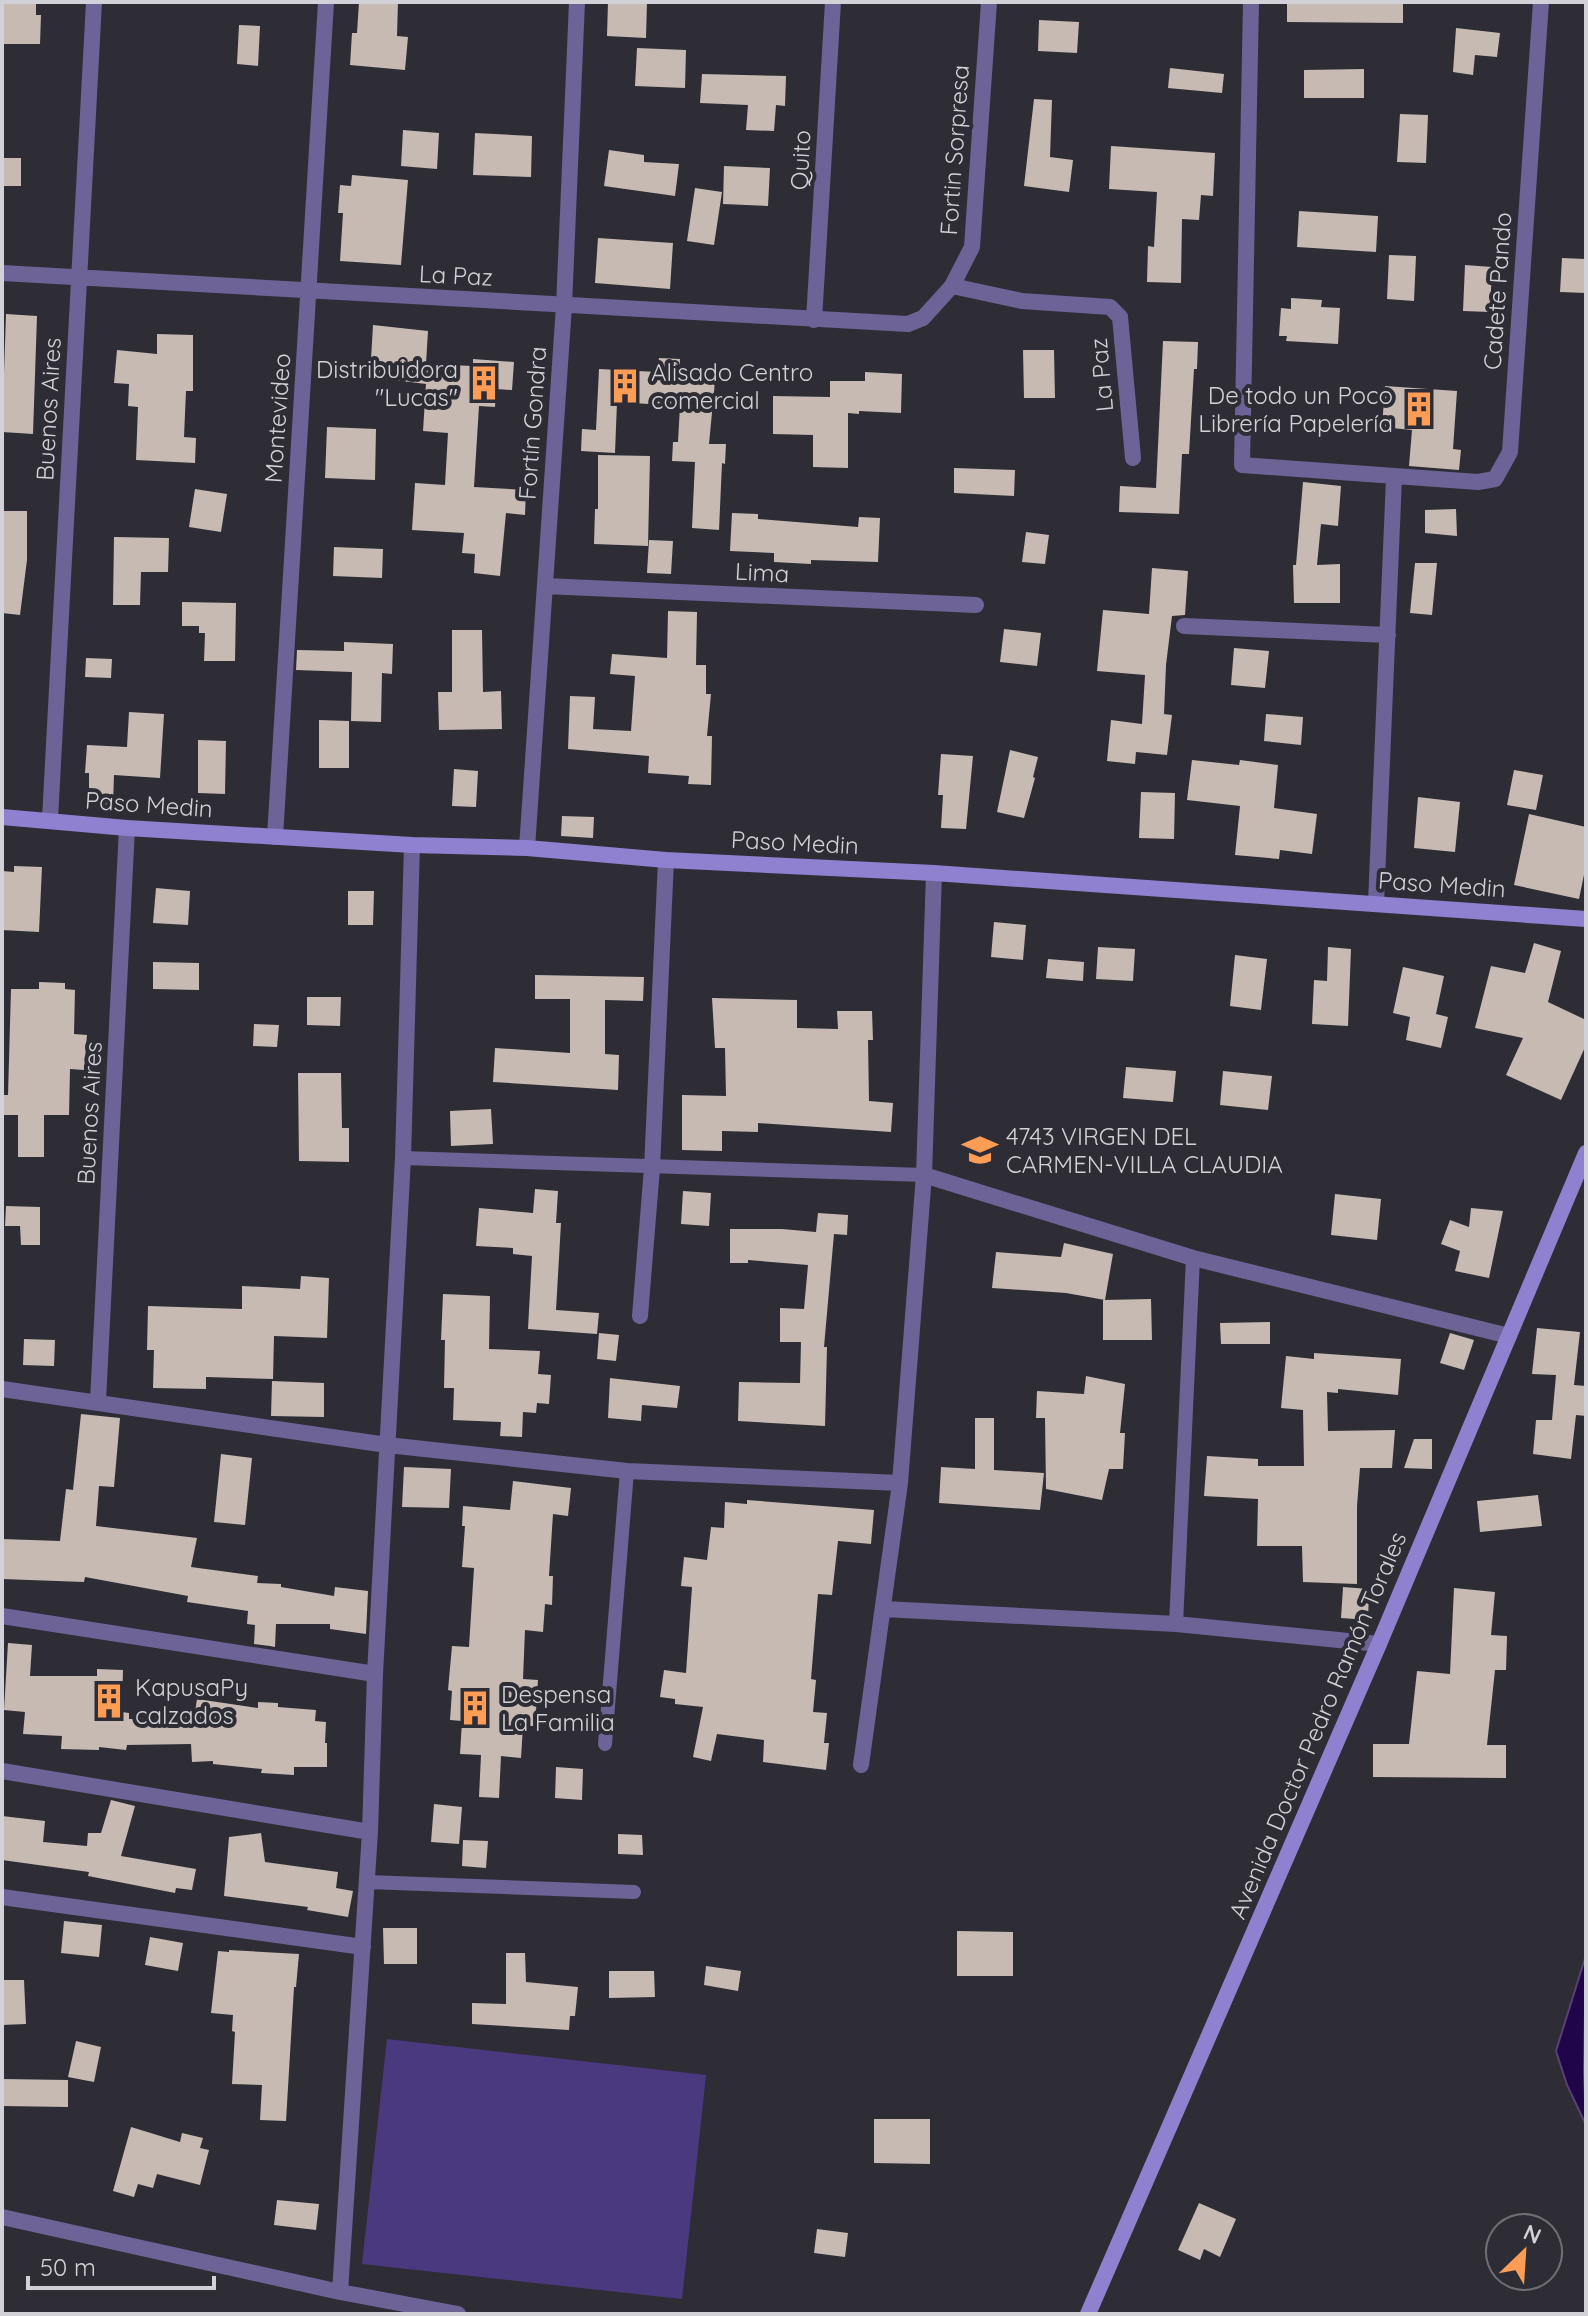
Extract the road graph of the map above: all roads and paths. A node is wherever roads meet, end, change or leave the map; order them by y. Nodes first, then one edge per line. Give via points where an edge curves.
1 (94, 2) edge
2 (326, 2) edge
3 (577, 2) edge
4 (833, 2) edge
5 (989, 2) edge
6 (1251, 2) edge
7 (1541, 2) edge
8 (2, 273) edge
9 (79, 277) junction
10 (952, 286) junction
11 (309, 291) junction
12 (564, 306) junction
13 (814, 320) junction
14 (908, 324) joint
15 (1133, 458) dead end
16 (1394, 478) junction
17 (545, 586) junction
18 (976, 605) dead end
19 (1184, 626) dead end
20 (1388, 635) junction
21 (2, 817) edge
22 (50, 819) junction
23 (127, 828) junction
24 (275, 837) junction
25 (412, 845) junction
26 (527, 848) junction
27 (666, 860) junction
28 (934, 873) junction
29 (1376, 903) junction
30 (1586, 919) edge
31 (1586, 1153) edge
32 (403, 1158) junction
33 (652, 1168) junction
34 (924, 1175) junction
35 (1193, 1258) junction
36 (640, 1316) dead end
37 (1509, 1336) junction
38 (2, 1389) edge
39 (98, 1401) junction
40 (387, 1445) junction
41 (627, 1471) junction
42 (900, 1483) junction
43 (884, 1609) junction
44 (2, 1616) edge
45 (1176, 1624) junction
46 (1379, 1644) junction
47 (375, 1674) junction
48 (605, 1744) dead end
49 (861, 1765) dead end
50 (2, 1771) edge
51 (370, 1832) junction
52 (367, 1882) junction
53 (634, 1892) dead end
54 (2, 1897) edge
55 (363, 1947) junction
56 (2, 2217) edge
57 (340, 2292) junction
58 (458, 2314) edge
59 (1088, 2314) edge

1 - 9 street, Buenos Aires
2 - 11 street, Montevideo
3 - 12 street, Fortín Gondra
4 - 13 street, Quito
5 - 10 street, Fortin Sorpresa via 972,247
6 - 16 street, Cadete Pando via 1242,465
7 - 16 street, Cadete Pando via 1510,452 1492,481
8 - 9 street, La Paz
9 - 11 street, La Paz
9 - 22 street, Buenos Aires
10 - 14 street, Fortin Sorpresa via 923,318
10 - 15 street, La Paz via 1022,301 1116,311
11 - 12 street, La Paz
11 - 24 street, Montevideo
12 - 13 street, La Paz
12 - 17 street, Fortín Gondra
13 - 14 street, La Paz
16 - 20 street
17 - 18 street, Lima
17 - 26 street, Fortín Gondra
19 - 20 street
20 - 29 street
21 - 22 street, Paso Medin
22 - 23 street, Paso Medin
23 - 24 street, Paso Medin
23 - 39 street, Buenos Aires
24 - 25 street, Paso Medin
25 - 26 street, Paso Medin
25 - 32 street
26 - 27 street, Paso Medin
27 - 28 street, Paso Medin
27 - 33 street
28 - 29 street, Paso Medin
28 - 34 street
29 - 30 street, Paso Medin
31 - 37 street, Avenida Doctor Pedro Ramón Torales
32 - 33 lane
32 - 40 street
33 - 34 lane
33 - 36 street
34 - 35 street
34 - 42 street
35 - 37 street
35 - 45 lane
37 - 46 street, Avenida Doctor Pedro Ramón Torales
38 - 39 street
39 - 40 street
40 - 41 street
40 - 47 street
41 - 42 street
41 - 48 lane
42 - 43 street
43 - 45 street
43 - 49 street
44 - 47 street
45 - 46 street
46 - 59 street, Avenida Doctor Pedro Ramón Torales
47 - 51 street
50 - 51 street
51 - 52 street
52 - 53 lane
52 - 55 street
54 - 55 street
55 - 57 street
56 - 57 street
57 - 58 street

